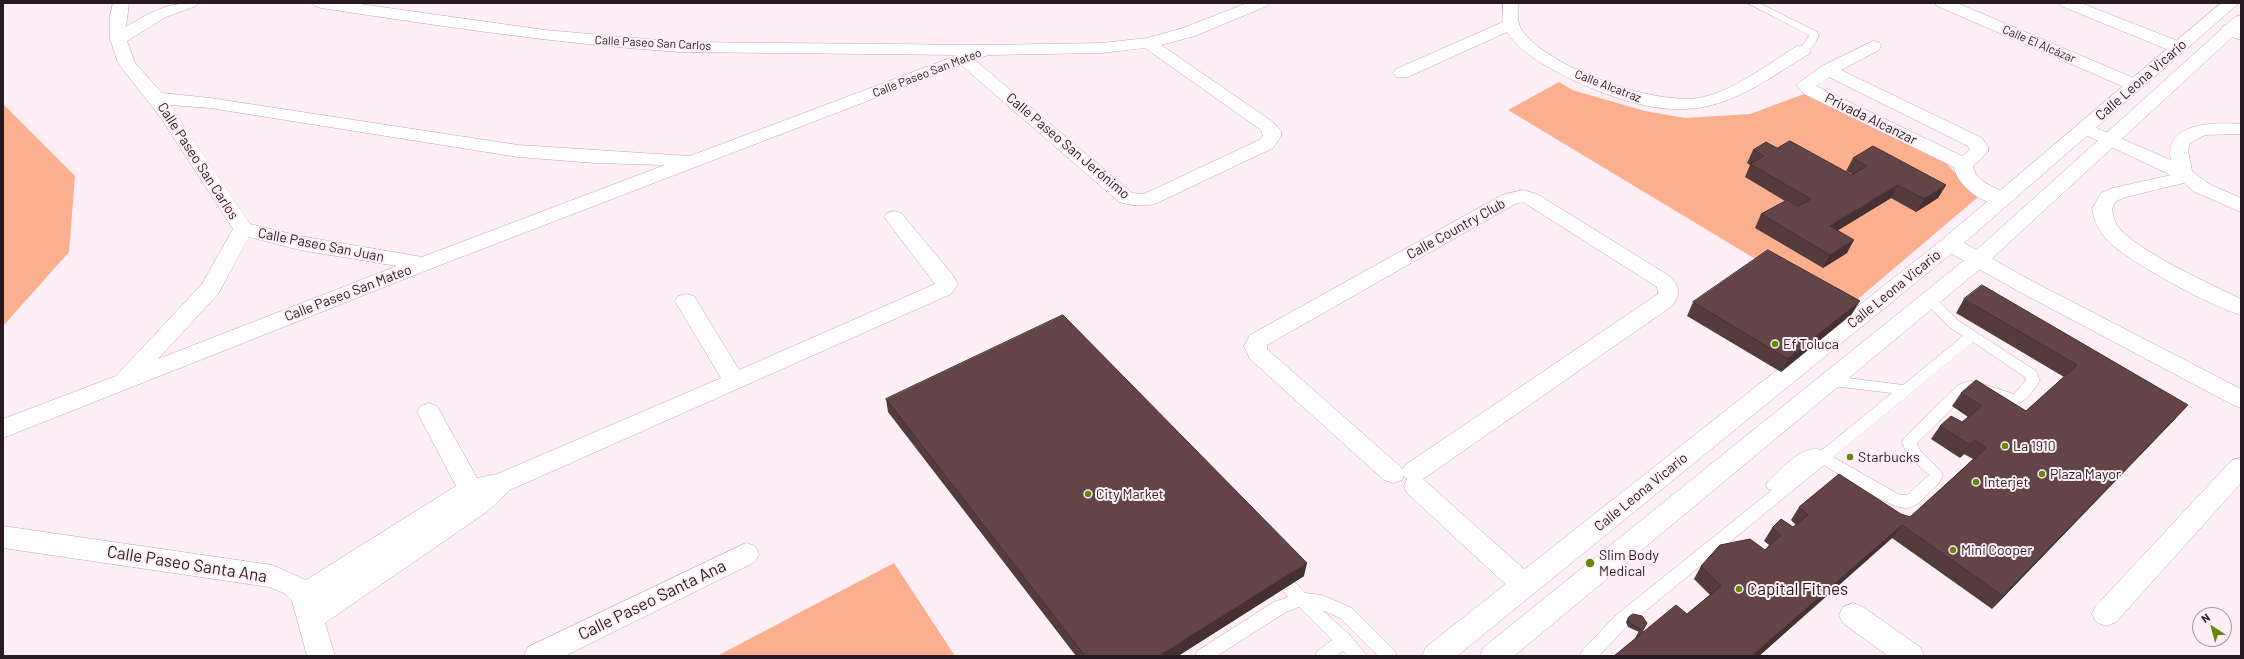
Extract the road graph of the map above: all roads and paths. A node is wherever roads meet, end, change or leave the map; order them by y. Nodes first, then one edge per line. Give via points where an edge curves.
1 (121, 3) edge
2 (190, 3) edge
3 (321, 3) edge
4 (1261, 3) edge
5 (1511, 3) edge
6 (1752, 3) edge
7 (1943, 3) edge
8 (2067, 3) edge
9 (2231, 3) edge
10 (1511, 24) junction
11 (2237, 28) edge
12 (118, 39) junction
13 (1148, 43) junction
14 (1873, 46) dead end
15 (2177, 47) junction
16 (986, 50) junction
17 (1803, 50) joint
18 (965, 60) junction
19 (1828, 70) junction
20 (1402, 73) dead end
21 (2135, 85) junction
22 (156, 98) junction
23 (2241, 129) edge
24 (2080, 133) junction
25 (2105, 144) junction
26 (694, 160) junction
27 (1963, 164) junction
28 (2178, 177) junction
29 (2001, 200) junction
30 (2241, 206) edge
31 (894, 217) dead end
32 (243, 230) junction
33 (1950, 244) junction
34 (1979, 259) junction
35 (424, 264) junction
36 (1929, 299) junction
37 (686, 301) dead end
38 (2241, 308) edge
39 (1972, 337) junction
40 (1832, 381) junction
41 (120, 382) junction
42 (735, 382) junction
43 (1904, 390) junction
44 (2241, 399) edge
45 (429, 412) dead end
46 (1739, 414) junction
47 (3, 429) edge
48 (1766, 432) junction
49 (1823, 456) junction
50 (2241, 467) edge
51 (1408, 477) junction
52 (1773, 485) dead end
53 (475, 497) junction
54 (3, 536) edge
55 (746, 554) dead end
56 (1288, 586) edge
57 (1525, 586) junction
58 (1301, 599) junction
59 (307, 606) junction
60 (2106, 614) dead end
61 (1853, 615) dead end
62 (1344, 640) junction
63 (1587, 655) edge
64 (321, 656) edge
65 (538, 656) edge
66 (1203, 656) edge
67 (1323, 656) edge
68 (1359, 656) edge
69 (1389, 656) edge
70 (1436, 656) edge
71 (1494, 656) edge
72 (1910, 656) edge

1 - 12 street, Calle Paseo San Carlos via 118,13
2 - 12 street via 154,17
3 - 16 street, Calle Paseo San Carlos via 580,39 634,44 680,47
4 - 13 street, Calle Paseo San Mateo via 1188,32
5 - 10 street
6 - 17 lane via 1814,34 1812,42
7 - 21 street, Calle El Alcázar
8 - 15 street
9 - 15 street, Calle Leona Vicario
10 - 17 street, Calle Alcatraz via 1517,36 1536,52 1567,70 1642,100 1677,104 1699,103 1719,98
10 - 20 street
11 - 25 street, Calle Leona Vicario
12 - 22 street, Calle Paseo San Carlos via 124,58 137,79
13 - 16 street, Calle Paseo San Mateo via 1102,48
13 - 18 street, Calle Paseo San Jerónimo via 1267,126 1272,136 1266,144 1141,201 1126,198
14 - 19 street, Privada Alcanzar
15 - 21 street, Calle Leona Vicario
16 - 18 street, Calle Paseo San Mateo
18 - 26 street, Calle Paseo San Mateo
19 - 27 street, Privada Alcanzar via 1975,142 1979,152
19 - 27 street, Privada Alcanzar via 1805,84 1806,88
21 - 24 street, Calle Leona Vicario
22 - 26 street, Calle Paseo San Mateo via 210,103 518,151 596,157
22 - 32 street, Calle Paseo San Carlos
23 - 28 street via 2202,130 2184,138 2179,147
24 - 25 street
24 - 29 street, Calle Leona Vicario
25 - 28 street
25 - 34 street, Calle Leona Vicario
26 - 35 street, Calle Paseo San Mateo
27 - 29 street via 1963,174 1972,184
28 - 30 street
28 - 38 street via 2108,197 2102,209 2106,224 2118,239 2136,252
29 - 33 street, Calle Leona Vicario
31 - 42 street via 945,279 947,284 944,289
32 - 35 street, Calle Paseo San Juan via 300,243
32 - 41 street, Calle Paseo San Carlos via 210,288 184,319
33 - 34 street
33 - 46 street, Calle Leona Vicario
34 - 36 street, Calle Leona Vicario
34 - 44 street via 2025,286
35 - 41 street, Calle Paseo San Mateo
36 - 39 lane via 1954,324
36 - 40 street, Calle Leona Vicario
37 - 42 street
39 - 43 lane
39 - 49 lane via 2026,370 2033,380 2017,399 2010,399 1979,387 1967,386 1912,438 1909,442 1910,447 1936,475 1934,480 1912,500 1905,502 1888,497
40 - 43 lane
40 - 48 street, Calle Leona Vicario
41 - 47 street, Calle Paseo San Mateo
42 - 53 street via 501,483
43 - 49 lane
45 - 53 street
46 - 48 street
46 - 57 street, Calle Leona Vicario
48 - 71 street, Calle Leona Vicario
49 - 52 lane via 1809,455
49 - 63 lane via 1621,621
50 - 60 street
51 - 51 street, Calle Country Club via 1664,301 1669,295 1669,288 1664,282 1530,198 1517,197 1509,199 1258,340 1255,346 1258,353
51 - 57 street, Calle Country Club
53 - 59 street
54 - 59 street, Calle Paseo Santa Ana via 272,576 293,585
55 - 65 street, Calle Paseo Santa Ana
56 - 58 lane
57 - 70 street, Calle Leona Vicario
58 - 62 lane
58 - 66 lane via 1280,607
58 - 69 lane via 1322,602 1342,610
59 - 64 street
61 - 72 street
62 - 67 lane
62 - 68 lane

